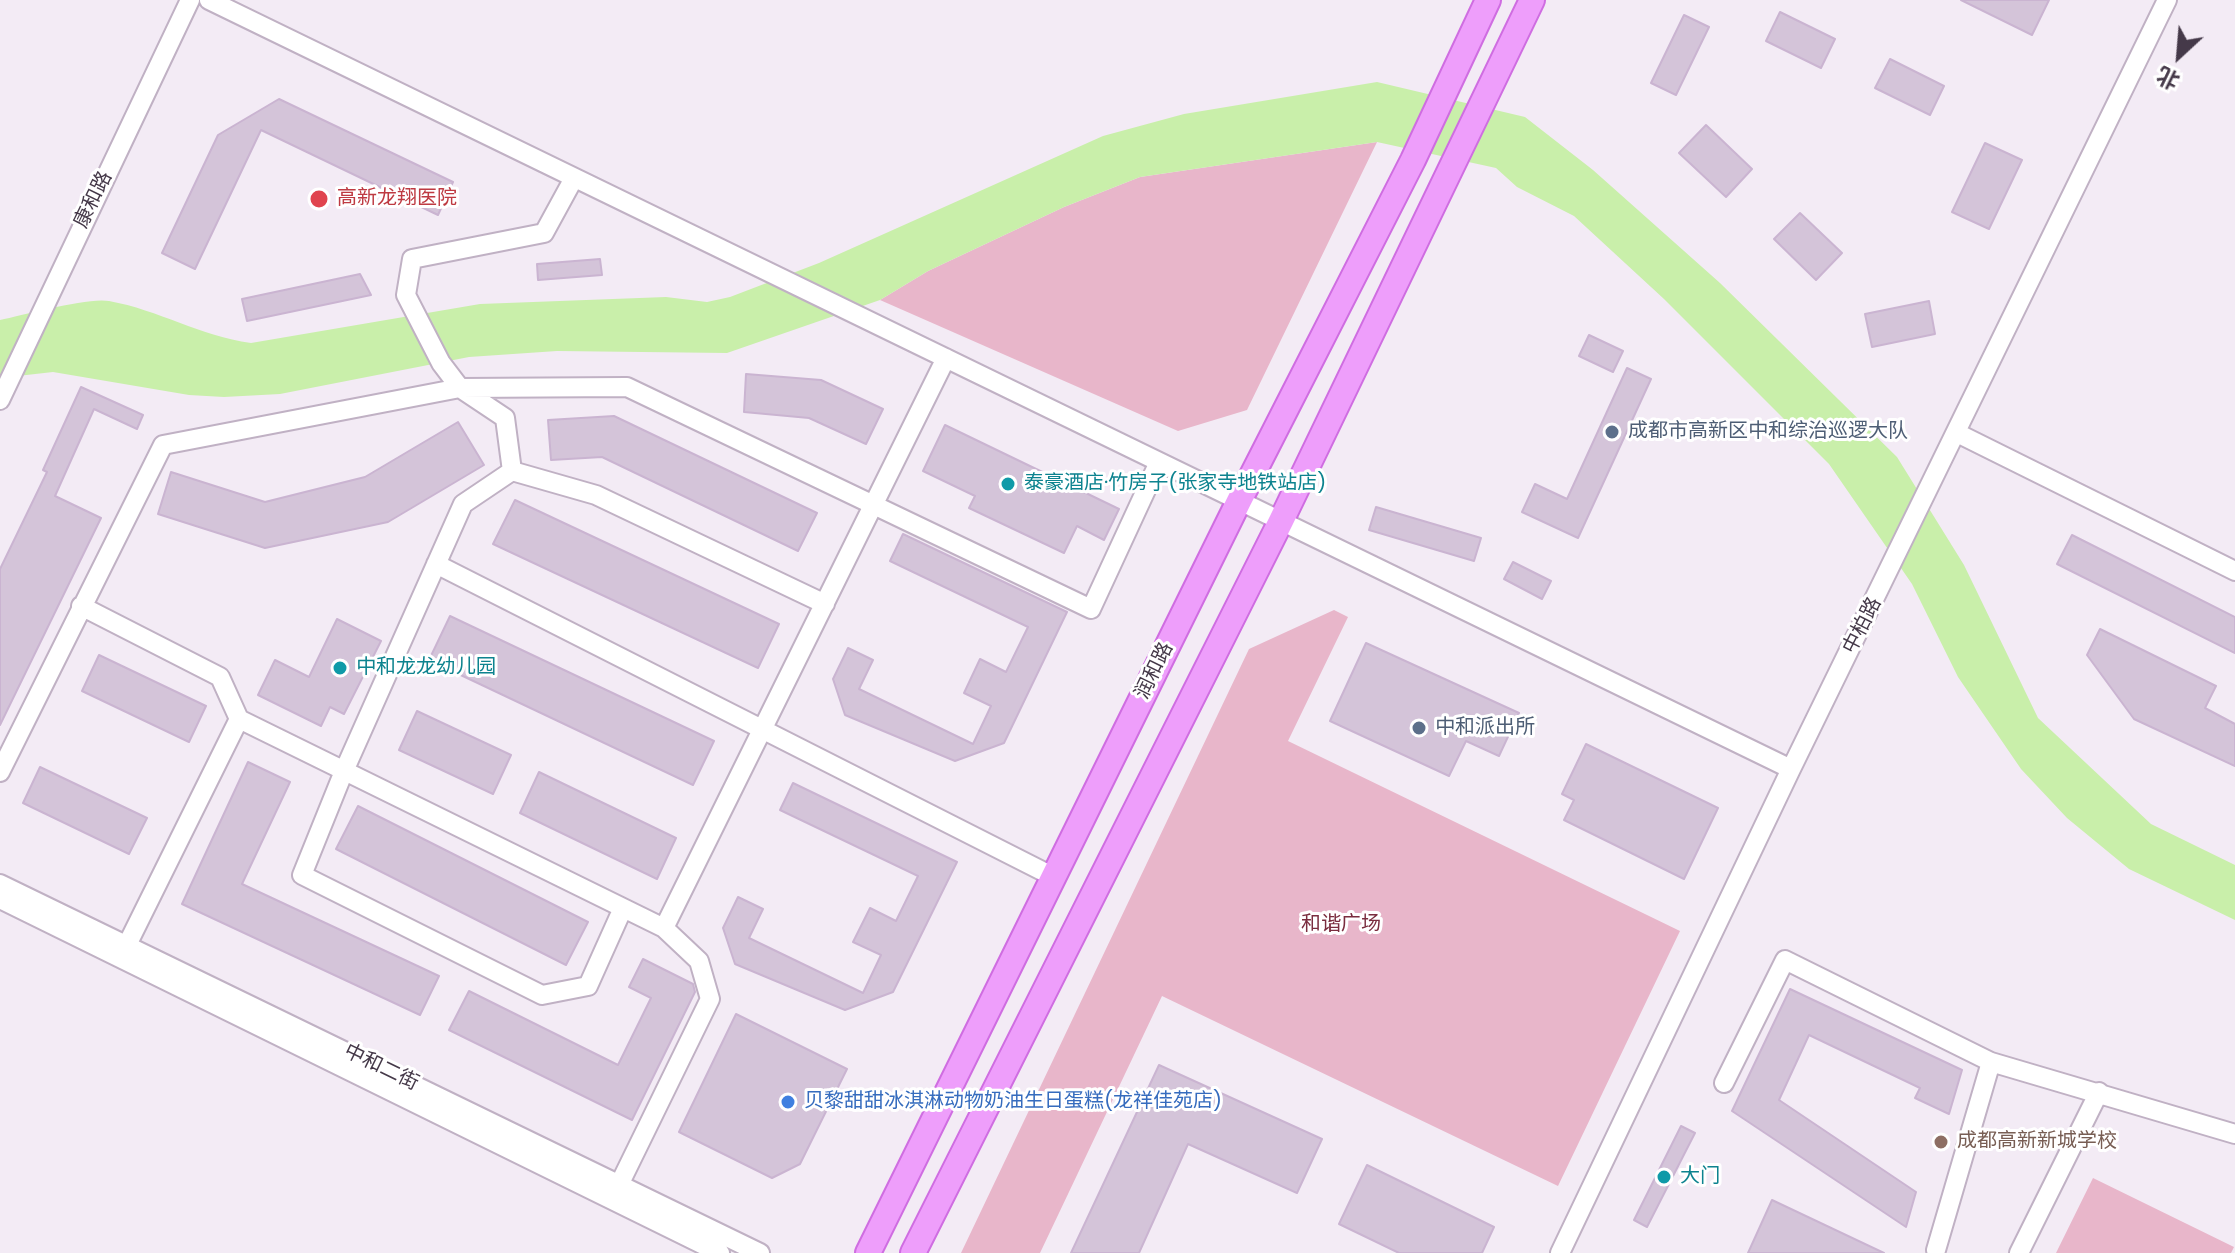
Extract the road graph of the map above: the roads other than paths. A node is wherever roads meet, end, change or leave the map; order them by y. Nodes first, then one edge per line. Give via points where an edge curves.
1 (190, 0) edge
2 (209, 0) edge
3 (1488, 0) edge
4 (1532, 0) edge
5 (2167, 0) edge
6 (574, 178) junction
7 (946, 358) junction
8 (460, 388) junction
9 (3, 394) edge
10 (1957, 433) junction
11 (1159, 462) junction
12 (512, 471) junction
13 (1239, 501) junction
14 (874, 505) junction
15 (1281, 521) junction
16 (436, 564) junction
17 (2235, 571) edge
18 (825, 604) junction
19 (81, 606) junction
20 (239, 719) junction
21 (762, 730) junction
22 (1791, 769) junction
23 (344, 771) junction
24 (0, 772) edge
25 (1054, 877) junction
26 (0, 884) edge
27 (0, 899) edge
28 (623, 908) junction
29 (664, 928) junction
30 (127, 945) junction
31 (1991, 1062) junction
32 (1724, 1083) dead end
33 (2099, 1092) junction
34 (2235, 1134) edge
35 (620, 1183) junction
36 (1936, 1250) dead end
37 (720, 1253) edge
38 (760, 1253) edge
39 (868, 1253) edge
40 (913, 1253) edge
41 (1560, 1253) edge
42 (2019, 1253) edge

1 - 9 street, 康和路
2 - 6 street
3 - 13 main road, 润和路 via 1413,160
4 - 15 main road
5 - 10 street, 中柏路
6 - 7 street
6 - 8 street via 544,233 412,259 406,295
7 - 11 street
7 - 14 street
8 - 12 street via 505,418
8 - 14 street via 627,387
8 - 19 street via 163,445
10 - 17 street
10 - 22 street, 中柏路
11 - 13 street
11 - 14 street via 1091,609
12 - 16 street via 463,504
12 - 18 street via 596,495
13 - 15 street
13 - 25 main road, 润和路
14 - 18 street
15 - 22 street
15 - 40 main road
16 - 21 street
16 - 23 street
18 - 21 street
19 - 20 street via 220,677
19 - 24 street
20 - 23 street
20 - 30 street
21 - 25 street
21 - 29 street
22 - 41 street, 中柏路
23 - 28 street
23 - 28 street via 302,875 542,995 588,986
25 - 39 main road, 润和路
26 - 30 street, 中和二街
27 - 37 street, 中和二街
28 - 29 street
29 - 35 street via 699,961 710,999
30 - 35 street, 中和二街
31 - 32 street via 1785,960
31 - 33 street
31 - 36 street
33 - 34 street
33 - 42 street
35 - 38 street, 中和二街

